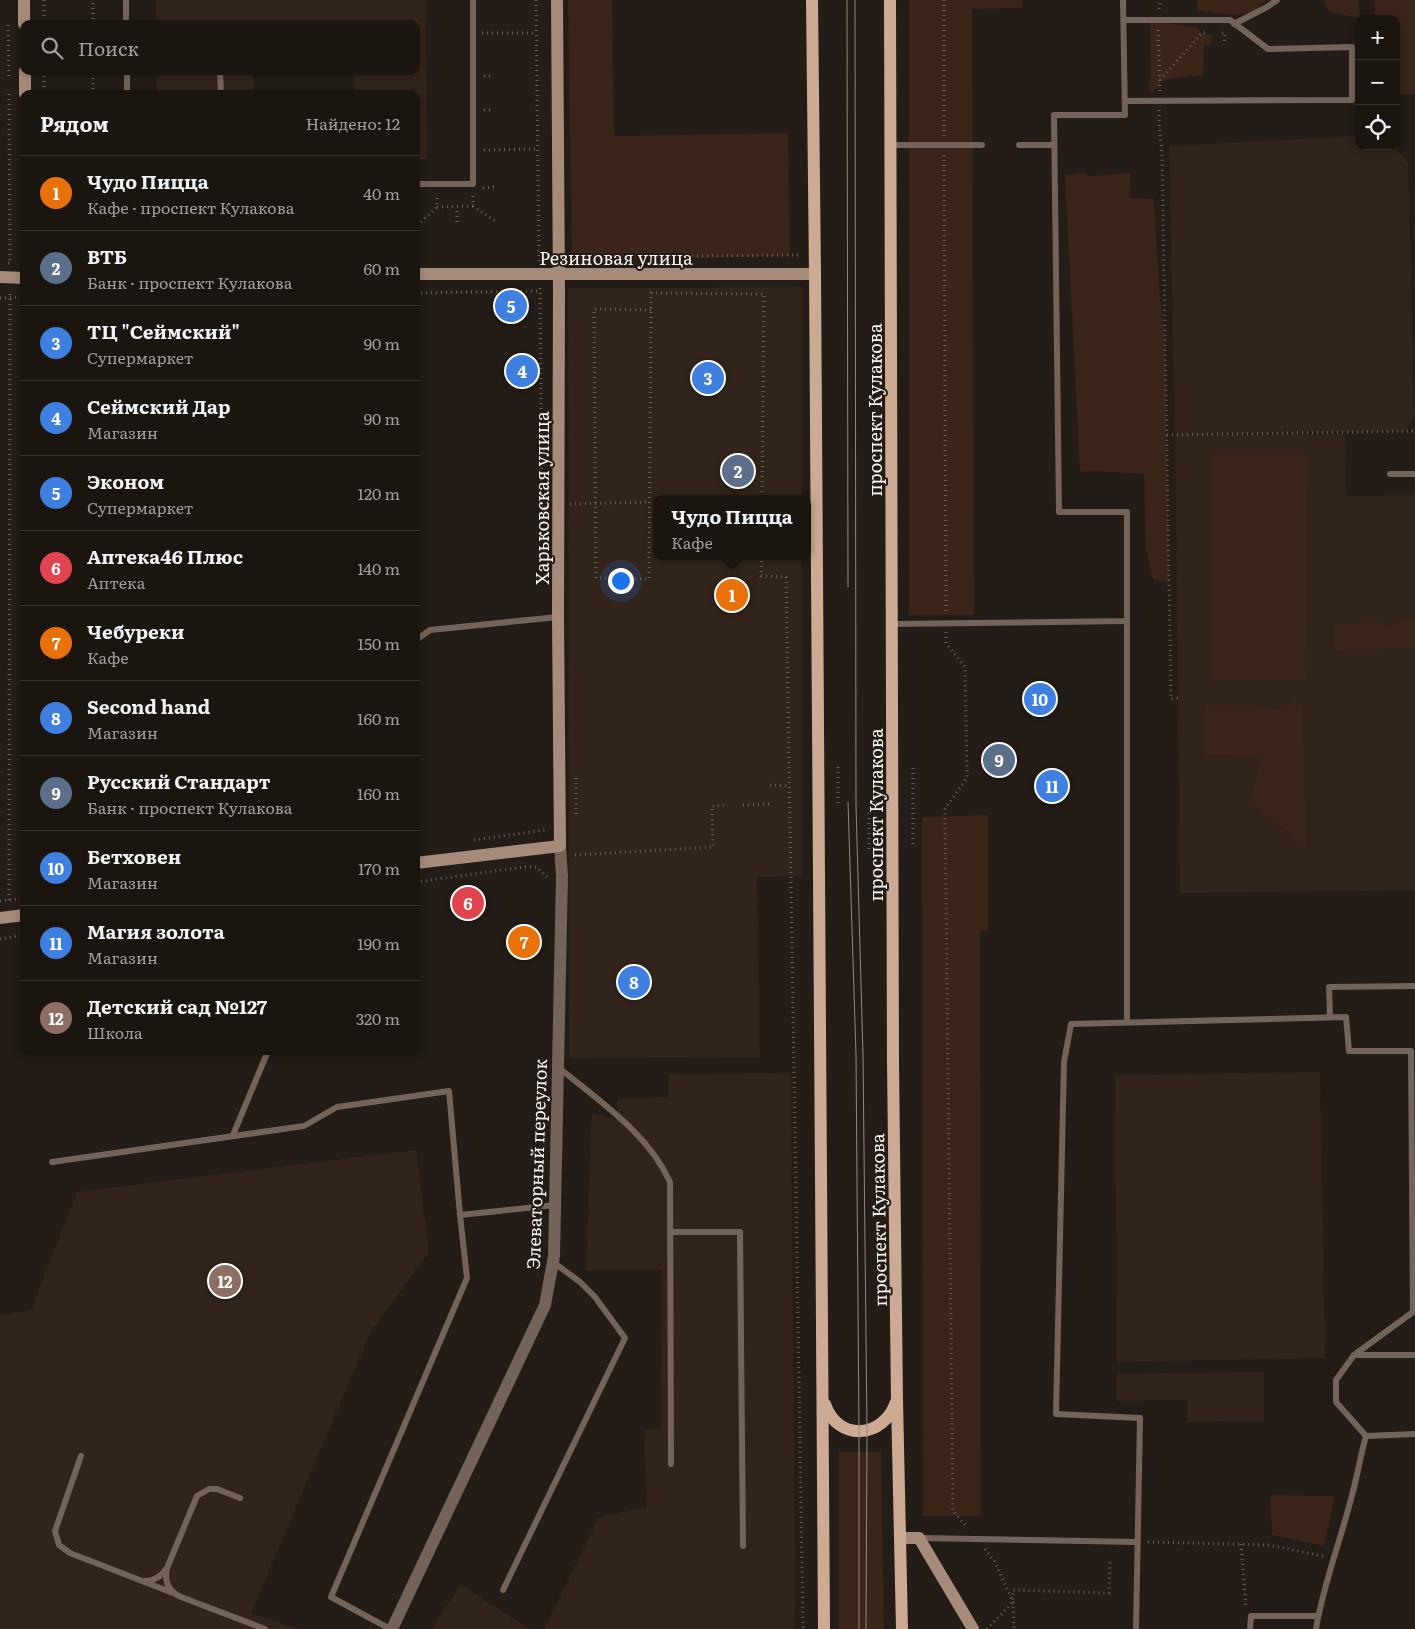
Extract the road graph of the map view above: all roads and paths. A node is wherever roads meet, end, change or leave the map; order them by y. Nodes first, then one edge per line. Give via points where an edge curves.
1 (24, 0) edge
2 (44, 0) edge
3 (93, 0) edge
4 (126, 0) edge
5 (473, 0) edge
6 (536, 0) edge
7 (557, 0) edge
8 (812, 0) edge
9 (890, 0) edge
10 (944, 0) edge
11 (1123, 0) edge
12 (1276, 0) edge
13 (8, 20) dead end
14 (24, 20) edge
15 (44, 20) edge
16 (93, 20) edge
17 (126, 20) edge
18 (1124, 20) junction
19 (1157, 20) junction
20 (1234, 24) junction
21 (473, 33) junction
22 (536, 33) junction
23 (1210, 33) dead end
24 (1218, 33) dead end
25 (1224, 46) dead end
26 (25, 75) edge
27 (44, 75) edge
28 (93, 75) edge
29 (127, 75) edge
30 (220, 75) edge
31 (9, 78) dead end
32 (1160, 80) junction
33 (9, 88) dead end
34 (25, 90) edge
35 (44, 90) edge
36 (93, 90) edge
37 (127, 90) edge
38 (221, 90) edge
39 (1125, 101) junction
40 (1160, 101) junction
41 (982, 145) dead end
42 (1019, 145) dead end
43 (1054, 145) junction
44 (890, 146) junction
45 (944, 146) junction
46 (538, 149) junction
47 (473, 150) junction
48 (420, 184) edge
49 (437, 184) junction
50 (473, 184) junction
51 (457, 206) junction
52 (473, 206) junction
53 (437, 207) junction
54 (495, 221) dead end
55 (422, 222) dead end
56 (456, 222) dead end
57 (799, 255) dead end
58 (567, 258) dead end
59 (10, 262) junction
60 (0, 263) edge
61 (5, 274) edge
62 (420, 274) edge
63 (539, 274) junction
64 (559, 274) junction
65 (815, 274) junction
66 (20, 277) edge
67 (764, 287) dead end
68 (10, 289) dead end
69 (560, 291) junction
70 (420, 293) edge
71 (764, 294) junction
72 (20, 297) edge
73 (0, 298) edge
74 (10, 298) junction
75 (651, 310) junction
76 (1415, 431) edge
77 (1167, 435) junction
78 (1390, 474) dead end
79 (1415, 474) edge
80 (762, 495) edge
81 (650, 502) junction
82 (595, 503) junction
83 (568, 504) dead end
84 (762, 560) edge
85 (558, 618) junction
86 (1127, 621) junction
87 (892, 624) junction
88 (946, 624) junction
89 (420, 637) edge
90 (1178, 698) dead end
91 (838, 767) dead end
92 (913, 768) dead end
93 (770, 785) dead end
94 (789, 786) junction
95 (770, 804) dead end
96 (728, 805) dead end
97 (743, 805) dead end
98 (838, 805) dead end
99 (870, 806) dead end
100 (545, 830) dead end
101 (473, 840) dead end
102 (913, 844) dead end
103 (560, 846) junction
104 (869, 848) dead end
105 (576, 861) dead end
106 (420, 864) edge
107 (562, 876) junction
108 (420, 881) edge
109 (20, 899) edge
110 (9, 900) junction
111 (0, 901) edge
112 (20, 916) edge
113 (0, 918) edge
114 (20, 936) edge
115 (0, 939) edge
116 (1415, 986) edge
117 (1330, 1017) junction
118 (1127, 1022) junction
119 (266, 1055) edge
120 (557, 1067) junction
121 (233, 1135) junction
122 (1413, 1136) edge
123 (52, 1162) dead end
124 (555, 1205) junction
125 (460, 1215) junction
126 (670, 1232) junction
127 (553, 1262) junction
128 (1354, 1355) junction
129 (1415, 1355) edge
130 (824, 1400) junction
131 (897, 1400) junction
132 (1415, 1434) edge
133 (1366, 1436) junction
134 (81, 1456) dead end
135 (671, 1464) dead end
136 (240, 1498) dead end
137 (900, 1538) junction
138 (919, 1538) junction
139 (976, 1539) junction
140 (1138, 1542) junction
141 (1241, 1544) junction
142 (743, 1546) dead end
143 (1334, 1558) junction
144 (1110, 1561) dead end
145 (167, 1568) junction
146 (138, 1579) junction
147 (504, 1590) dead end
148 (174, 1594) junction
149 (1013, 1602) junction
150 (1251, 1616) junction
151 (1318, 1616) junction
152 (265, 1629) edge
153 (391, 1629) edge
154 (803, 1629) edge
155 (824, 1629) edge
156 (902, 1629) edge
157 (973, 1629) edge
158 (987, 1629) edge
159 (1014, 1629) edge
160 (1136, 1629) edge
161 (1250, 1629) edge
162 (1316, 1629) edge

1 - 14 main road
2 - 15 path
3 - 16 path
4 - 17 lane
5 - 21 lane
6 - 22 path
7 - 64 main road, Харьковская улица
8 - 65 main road
9 - 44 main road, проспект Кулакова
10 - 45 path
11 - 18 lane
12 - 20 lane
13 - 31 path
18 - 19 lane
18 - 39 lane
19 - 20 lane via 1230,20
19 - 32 path
20 - 40 lane via 1268,49 1352,47 1352,100
21 - 22 path
21 - 47 lane
22 - 46 path
23 - 32 path via 1202,33
24 - 25 path via 1225,33
26 - 34 main road
27 - 35 path
28 - 36 path
29 - 37 lane
30 - 38 lane
32 - 40 path
33 - 59 path
39 - 40 lane
39 - 43 lane via 1125,114 1054,115
40 - 77 path
41 - 45 lane
42 - 43 lane
43 - 86 lane via 1059,512 1127,512
44 - 45 lane
44 - 87 main road, проспект Кулакова
45 - 88 path
46 - 47 path
46 - 63 path
47 - 50 lane
48 - 49 lane
49 - 50 lane
49 - 53 path
50 - 52 path
51 - 52 path
51 - 53 path
51 - 56 path
52 - 54 path
53 - 55 path
57 - 58 path
59 - 60 path
59 - 61 path
61 - 66 main road
62 - 63 main road, Резиновая улица
63 - 64 main road, Резиновая улица
64 - 65 main road, Резиновая улица
64 - 69 main road, Харьковская улица
65 - 130 main road
67 - 71 path
68 - 74 path
69 - 70 path
69 - 85 main road, Харьковская улица
71 - 75 path via 651,293
71 - 80 path
72 - 74 path
73 - 74 path
74 - 110 path
75 - 81 path
75 - 82 path via 594,309
76 - 77 path
77 - 90 path via 1171,699
78 - 79 lane
81 - 82 path
81 - 82 path via 649,579 596,578
82 - 83 path
84 - 94 path via 762,576 786,577
85 - 89 lane via 430,630
85 - 103 main road, Харьковская улица
86 - 88 lane
86 - 118 lane
87 - 88 lane
87 - 131 main road, проспект Кулакова
88 - 139 path via 946,643 965,667 966,760 966,778 945,809 953,1511
91 - 98 path
92 - 102 path
93 - 94 path
94 - 154 path
95 - 97 path
96 - 105 path via 712,806 713,847 575,854
99 - 104 path
100 - 101 path
103 - 106 main road
103 - 107 street, Элеваторный переулок
107 - 108 path via 547,877 536,867 524,867
107 - 120 street, Элеваторный переулок
109 - 110 path
110 - 111 path
112 - 113 main road
114 - 115 path
116 - 117 lane via 1329,987
117 - 118 lane
117 - 122 lane via 1346,1017 1349,1050 1412,1051
118 - 140 lane via 1071,1024 1064,1062 1056,1414 1140,1418
119 - 121 lane
120 - 124 street, Элеваторный переулок
120 - 126 lane via 647,1144 670,1182
121 - 123 lane
121 - 125 lane via 304,1126 337,1107 449,1092
122 - 128 lane via 1412,1312
124 - 125 lane
124 - 127 street, Элеваторный переулок
125 - 153 lane via 467,1278 331,1597
126 - 135 lane
126 - 142 lane via 740,1232
127 - 147 lane via 595,1297 625,1338
127 - 153 street, Элеваторный переулок via 545,1306
128 - 129 lane
128 - 133 lane via 1336,1380 1336,1402
130 - 131 main road via 830,1415 842,1426 864,1431 885,1421
130 - 155 main road
131 - 137 main road, проспект Кулакова
132 - 133 lane
133 - 143 lane
134 - 146 lane via 57,1523 56,1538 70,1553
136 - 145 lane via 217,1489 209,1489 197,1496
137 - 138 main road
137 - 156 main road, проспект Кулакова
138 - 139 lane
138 - 157 main road
139 - 140 lane
139 - 149 path via 995,1562
140 - 141 path
140 - 160 lane
141 - 143 path via 1268,1545
141 - 150 path via 1247,1609
143 - 151 lane
144 - 149 path via 1109,1593 1012,1590
145 - 146 lane via 151,1581
145 - 148 lane via 166,1582
146 - 148 lane
148 - 152 lane
149 - 158 path
149 - 159 path
150 - 151 lane
150 - 161 lane
151 - 162 lane

